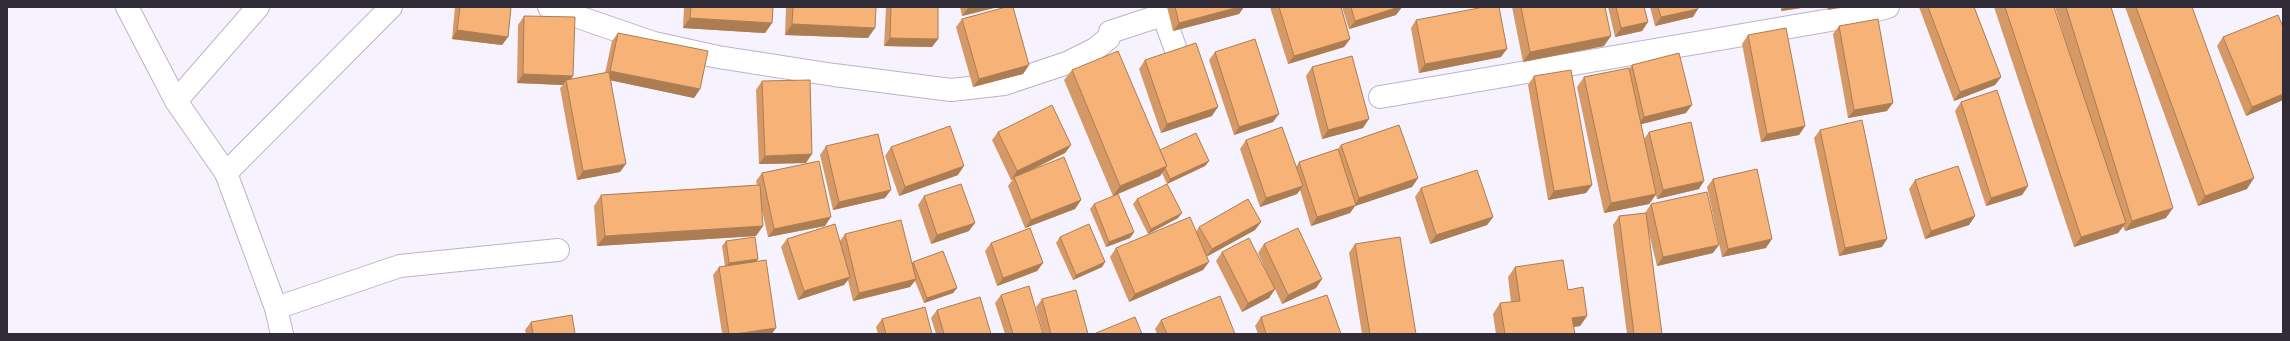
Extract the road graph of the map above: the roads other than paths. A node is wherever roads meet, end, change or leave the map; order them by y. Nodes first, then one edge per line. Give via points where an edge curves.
1 (127, 7) edge
2 (258, 7) edge
3 (391, 7) edge
4 (549, 7) edge
5 (1888, 7) edge
6 (1176, 50) edge
7 (1380, 97) dead end
8 (176, 101) junction
9 (226, 173) junction
10 (558, 250) dead end
11 (276, 308) junction
12 (282, 334) edge

1 - 8 street
2 - 8 street
3 - 9 street
4 - 6 street via 654,43 718,57 951,90 1004,84 1067,63 1095,49 1109,38 1110,32 1159,16 1165,20
5 - 7 street via 1846,18
8 - 9 street
9 - 11 street
10 - 11 street via 400,266
11 - 12 street

